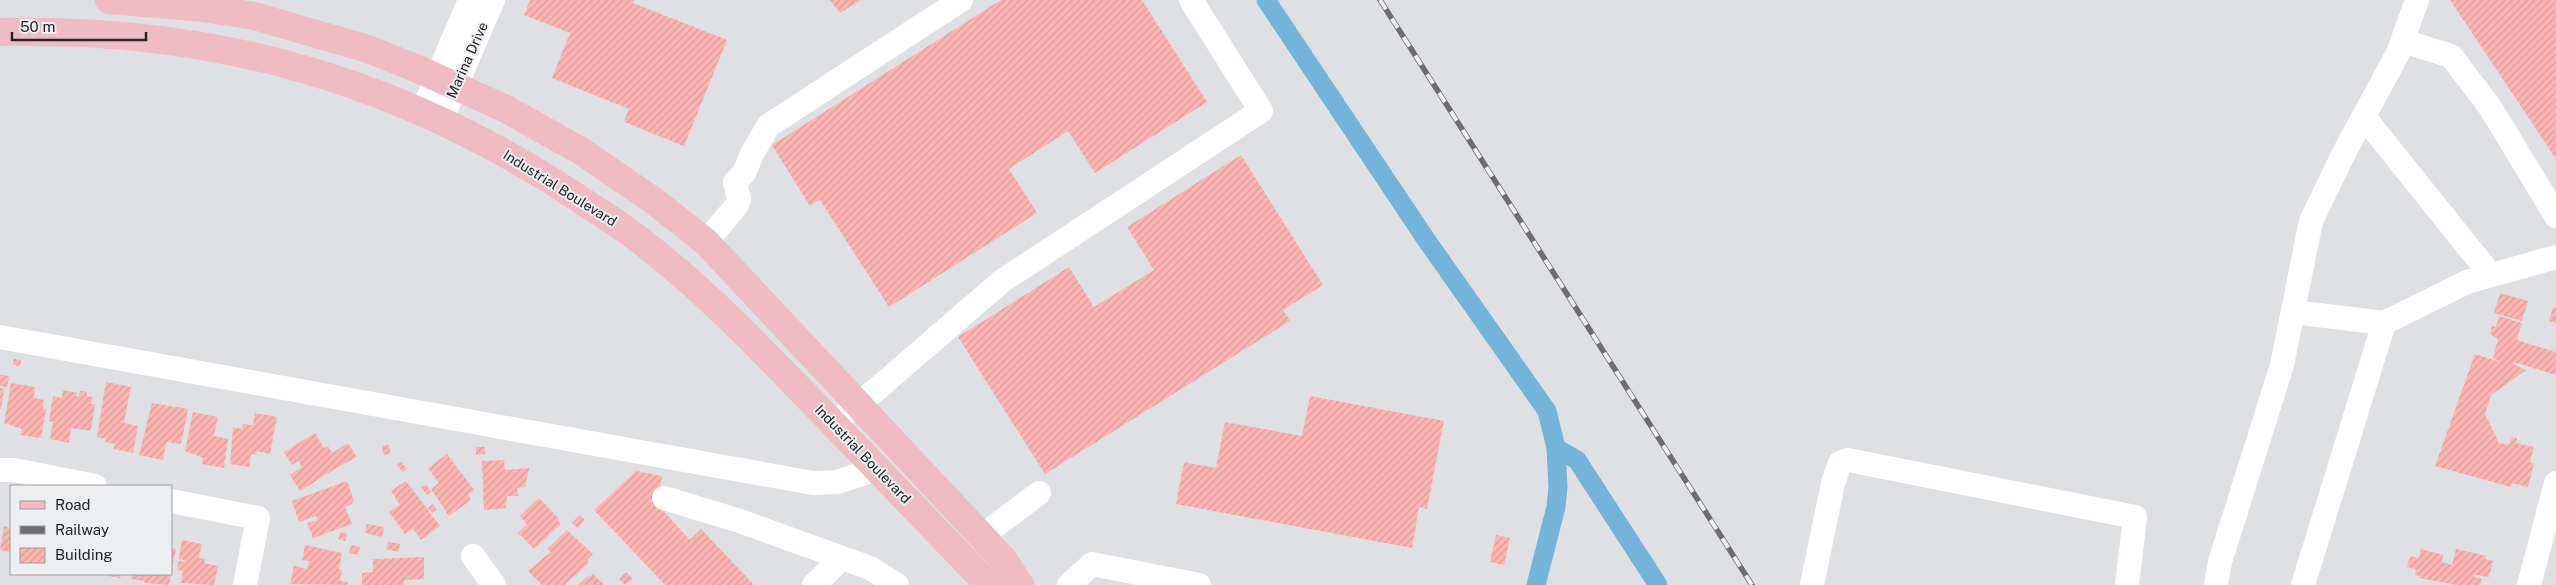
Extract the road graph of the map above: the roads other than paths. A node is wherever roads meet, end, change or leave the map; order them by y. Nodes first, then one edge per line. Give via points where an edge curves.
1 (109, 0) edge
2 (470, 0) edge
3 (493, 0) edge
4 (961, 0) edge
5 (1191, 0) edge
6 (2417, 0) edge
7 (158, 2) edge
8 (0, 32) edge
9 (2403, 41) junction
10 (445, 81) junction
11 (432, 116) junction
12 (2364, 117) junction
13 (2556, 216) edge
14 (706, 242) junction
15 (2556, 256) edge
16 (2490, 274) junction
17 (2293, 312) junction
18 (2384, 323) junction
19 (0, 337) edge
20 (858, 404) junction
21 (833, 423) junction
22 (877, 469) junction
23 (0, 470) edge
24 (2556, 483) edge
25 (90, 485) edge
26 (1039, 493) dead end
27 (664, 498) dead end
28 (172, 501) edge
29 (982, 536) junction
30 (473, 556) dead end
31 (842, 558) junction
32 (245, 585) edge
33 (494, 585) edge
34 (814, 585) edge
35 (897, 585) edge
36 (994, 585) edge
37 (1020, 585) edge
38 (1068, 585) edge
39 (1199, 585) edge
40 (1812, 585) edge
41 (2127, 585) edge
42 (2216, 585) edge
43 (2303, 585) edge
44 (2529, 585) edge

1 - 7 main road
2 - 10 street, Marina Drive
3 - 10 street, Marina Drive
4 - 14 street via 768,126 744,173 735,182 739,199 736,205
5 - 20 street via 1261,111 1002,281
6 - 9 street
7 - 10 main road via 254,16 302,29 368,49
8 - 11 main road, Industrial Boulevard via 61,30 154,38 248,55 290,64 356,85
9 - 12 street
9 - 13 street via 2451,56 2490,106
10 - 11 street, Marina Drive
10 - 14 main road via 506,109 582,151
11 - 21 main road, Industrial Boulevard via 541,174 633,234 730,317
12 - 16 street
12 - 17 street via 2311,221
14 - 20 main road
15 - 16 street
16 - 18 street
17 - 18 street
17 - 42 street via 2282,365 2220,562
18 - 43 street
19 - 22 street via 813,483 838,482
20 - 21 street
20 - 29 main road
21 - 22 main road, Industrial Boulevard
22 - 36 main road, Industrial Boulevard via 979,575
23 - 25 street
24 - 44 street
26 - 29 street
27 - 31 street
28 - 32 street via 258,518
29 - 37 main road via 1004,559
30 - 33 street
31 - 34 street
31 - 35 street via 870,568
38 - 39 street via 1092,564
40 - 41 street via 1833,483 1840,463 1848,460 2136,518

